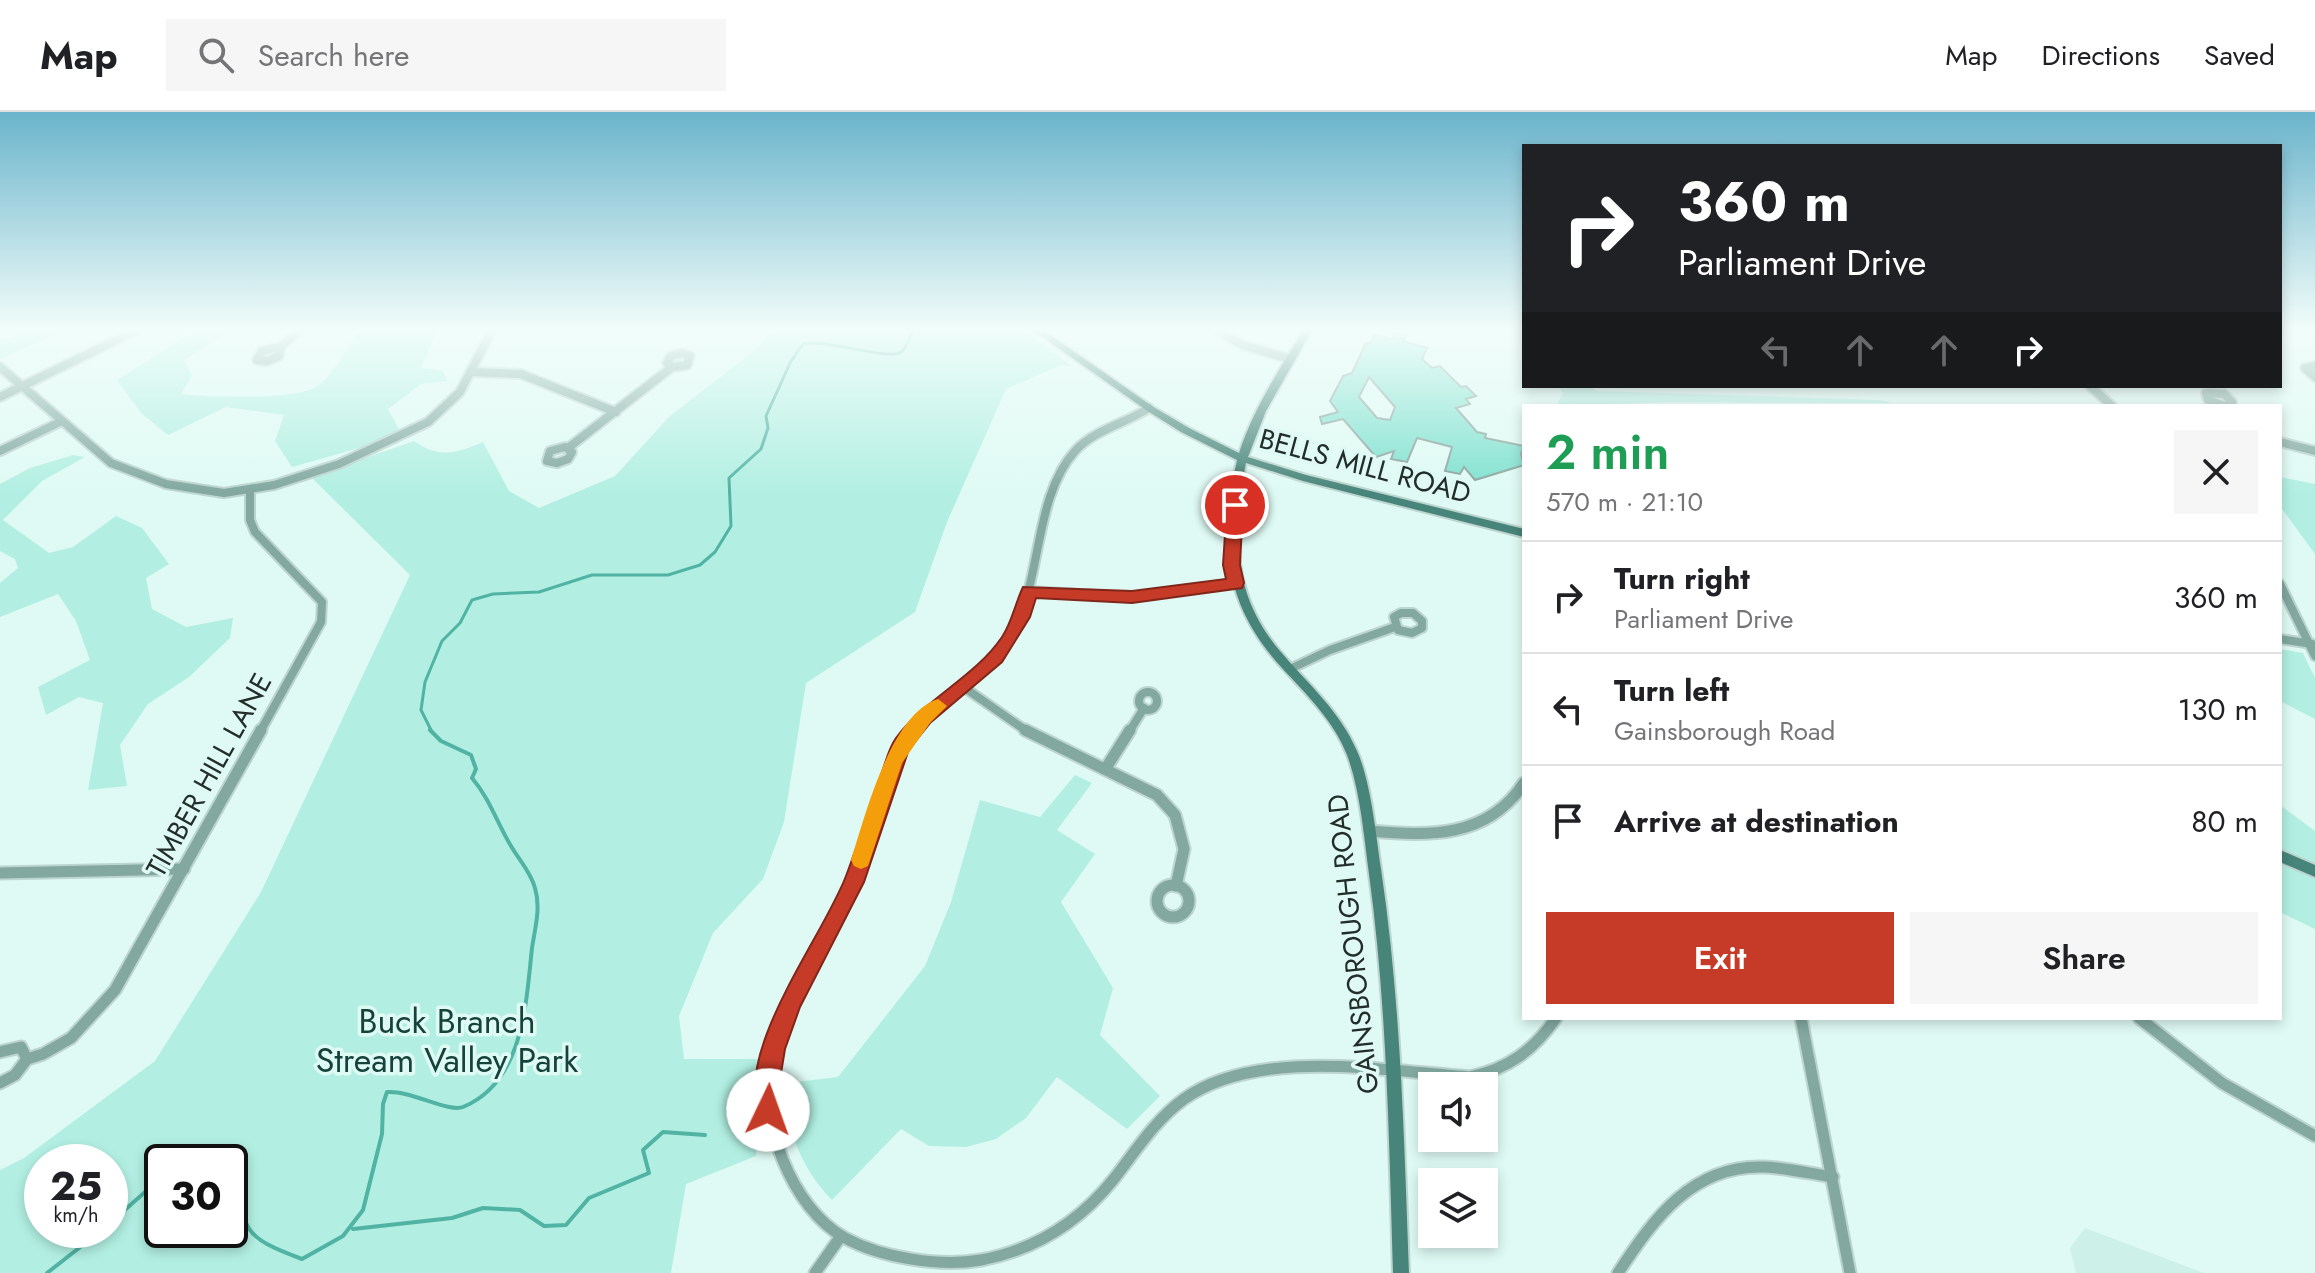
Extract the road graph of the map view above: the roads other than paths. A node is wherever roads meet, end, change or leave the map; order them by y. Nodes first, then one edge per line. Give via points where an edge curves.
1 (19, 384) edge
2 (28, 384) edge
3 (462, 384) edge
4 (546, 384) edge
5 (651, 384) edge
6 (1115, 384) edge
7 (1278, 384) edge
8 (22, 387) junction
9 (2092, 388) edge
10 (0, 397) edge
11 (2110, 404) edge
12 (1149, 408) junction
13 (616, 412) junction
14 (62, 421) junction
15 (2282, 443) edge
16 (568, 448) dead end
17 (0, 451) edge
18 (2315, 451) edge
19 (1242, 458) junction
20 (250, 491) junction
21 (1522, 533) edge
22 (1236, 583) junction
23 (2282, 588) edge
24 (1029, 591) junction
25 (1395, 627) dead end
26 (2282, 639) edge
27 (2312, 644) edge
28 (2315, 656) edge
29 (1290, 669) junction
30 (962, 686) junction
31 (1144, 708) dead end
32 (1106, 768) junction
33 (1522, 786) edge
34 (1369, 831) junction
35 (2282, 857) edge
36 (184, 869) junction
37 (2315, 871) edge
38 (0, 873) edge
39 (1176, 886) dead end
40 (1555, 1020) edge
41 (1801, 1020) edge
42 (2141, 1020) edge
43 (0, 1052) edge
44 (27, 1059) junction
45 (1393, 1072) junction
46 (0, 1083) edge
47 (2315, 1136) edge
48 (1833, 1177) junction
49 (841, 1236) junction
50 (815, 1273) edge
51 (1401, 1273) edge
52 (1618, 1273) edge
53 (1850, 1273) edge

1 - 8 street
2 - 8 street
3 - 20 street via 443,411 403,438
4 - 13 street
5 - 13 street
6 - 12 street, BELLS MILL ROAD
7 - 19 street, GAINSBOROUGH ROAD
8 - 10 street
8 - 14 street
9 - 11 street
12 - 19 street, BELLS MILL ROAD
12 - 24 street via 1088,441 1067,461
13 - 16 street
14 - 17 street
14 - 20 street via 128,472 199,490
15 - 18 street
19 - 21 street, BELLS MILL ROAD
19 - 22 street, GAINSBOROUGH ROAD via 1232,529
20 - 36 street, TIMBER HILL LANE via 255,532 319,596 321,622
22 - 24 street via 1132,597
22 - 29 street, GAINSBOROUGH ROAD via 1249,614
23 - 27 street
24 - 30 street via 1008,643
25 - 29 street
26 - 27 street
27 - 28 street
29 - 34 street, GAINSBOROUGH ROAD via 1327,711 1347,744 1357,767
30 - 32 street via 1027,732
30 - 49 street via 923,718 897,753 854,882 790,1004 773,1049 766,1091 770,1129 793,1184
31 - 32 street
32 - 39 street via 1157,795 1175,815 1184,849
33 - 34 street via 1509,805 1485,820 1449,831
34 - 45 street, GAINSBOROUGH ROAD
35 - 37 street
36 - 38 street
36 - 44 street, TIMBER HILL LANE via 125,977 92,1021 63,1043
40 - 45 street via 1513,1063 1493,1073 1470,1077
41 - 48 street
42 - 47 street via 2231,1091
43 - 44 street via 21,1047
44 - 46 street, TIMBER HILL LANE
45 - 49 street via 1290,1069 1248,1072 1208,1085 1158,1122 1088,1210 1049,1237 1007,1254 965,1264 934,1264
45 - 51 street, GAINSBOROUGH ROAD
48 - 52 street via 1764,1167 1700,1179 1681,1191 1646,1230
48 - 53 street
49 - 50 street

